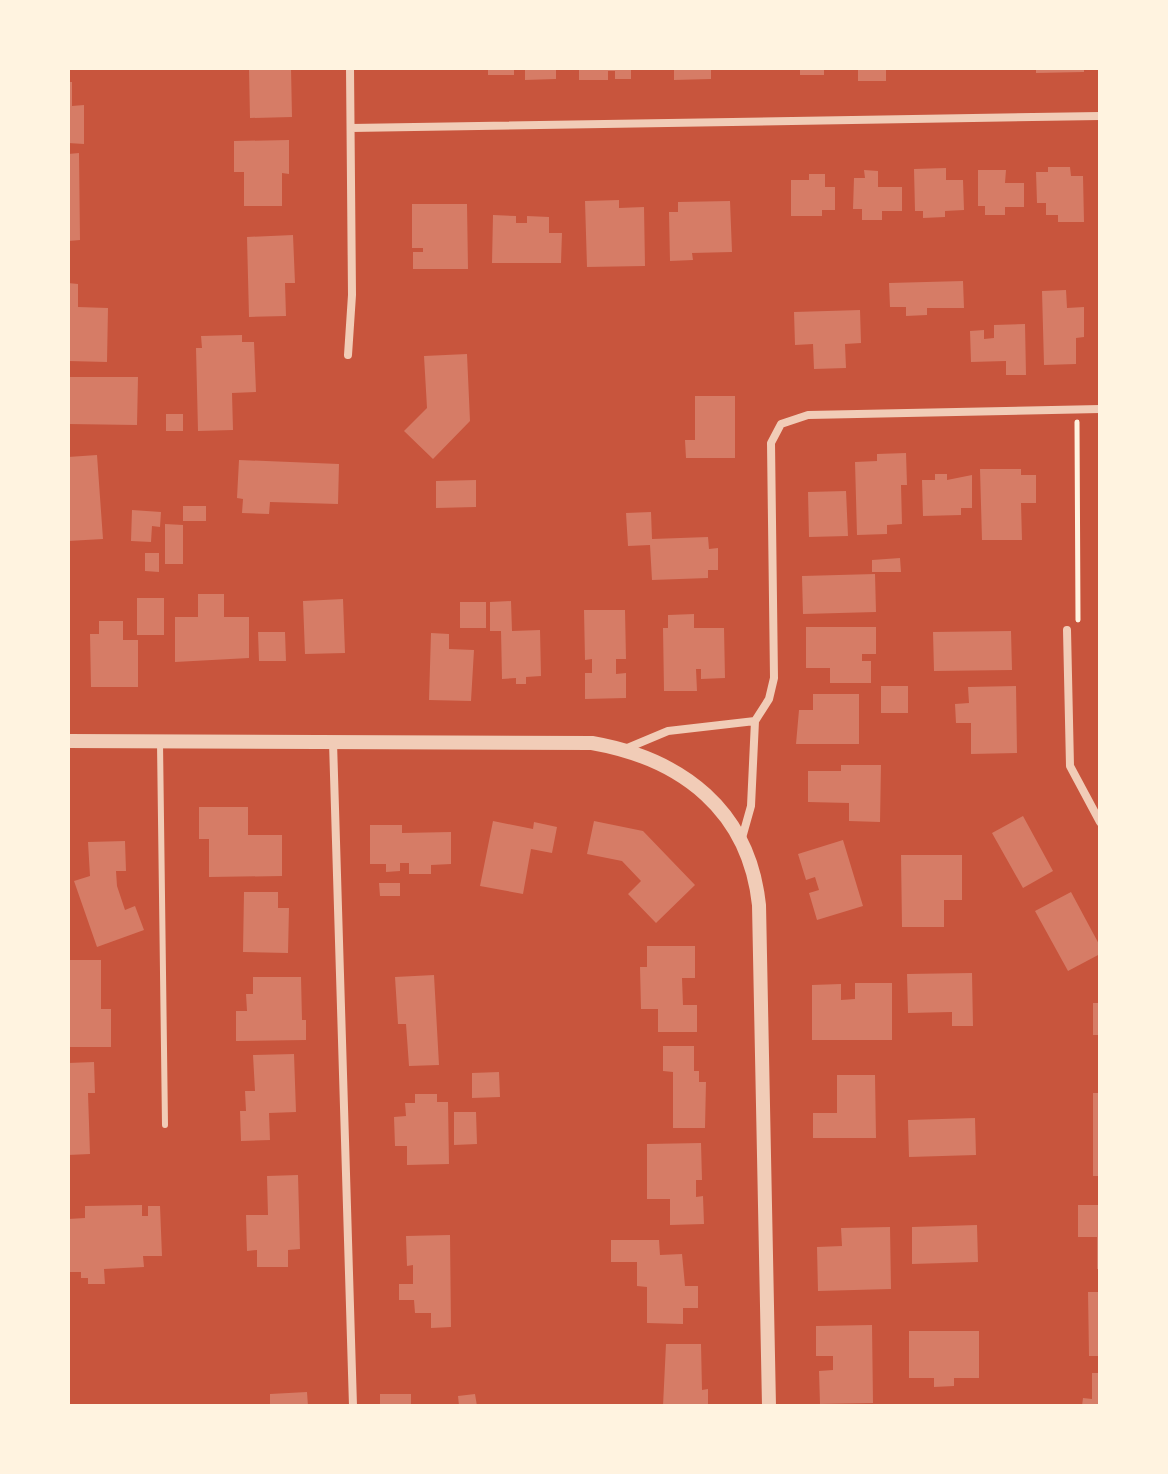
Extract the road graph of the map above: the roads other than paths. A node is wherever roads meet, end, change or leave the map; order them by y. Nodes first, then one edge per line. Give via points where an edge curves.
1 (350, 68) edge
2 (1100, 116) edge
3 (351, 128) junction
4 (348, 355) dead end
5 (1100, 409) edge
6 (1067, 630) road end
7 (755, 721) junction
8 (68, 741) edge
9 (333, 742) junction
10 (160, 743) junction
11 (625, 749) junction
12 (1100, 822) edge
13 (742, 838) junction
14 (165, 1125) dead end
15 (353, 1406) edge
16 (769, 1406) edge

1 - 3 street
2 - 3 street
3 - 4 street
5 - 7 street via 808,415 781,424 774,432 770,457 774,678
6 - 12 street via 1070,766
7 - 11 street via 668,731
7 - 13 street via 751,806
8 - 10 street
9 - 10 street
9 - 11 street via 545,741
9 - 15 street
10 - 14 lane
11 - 13 street via 668,770 713,802
13 - 16 street via 756,881 761,952

